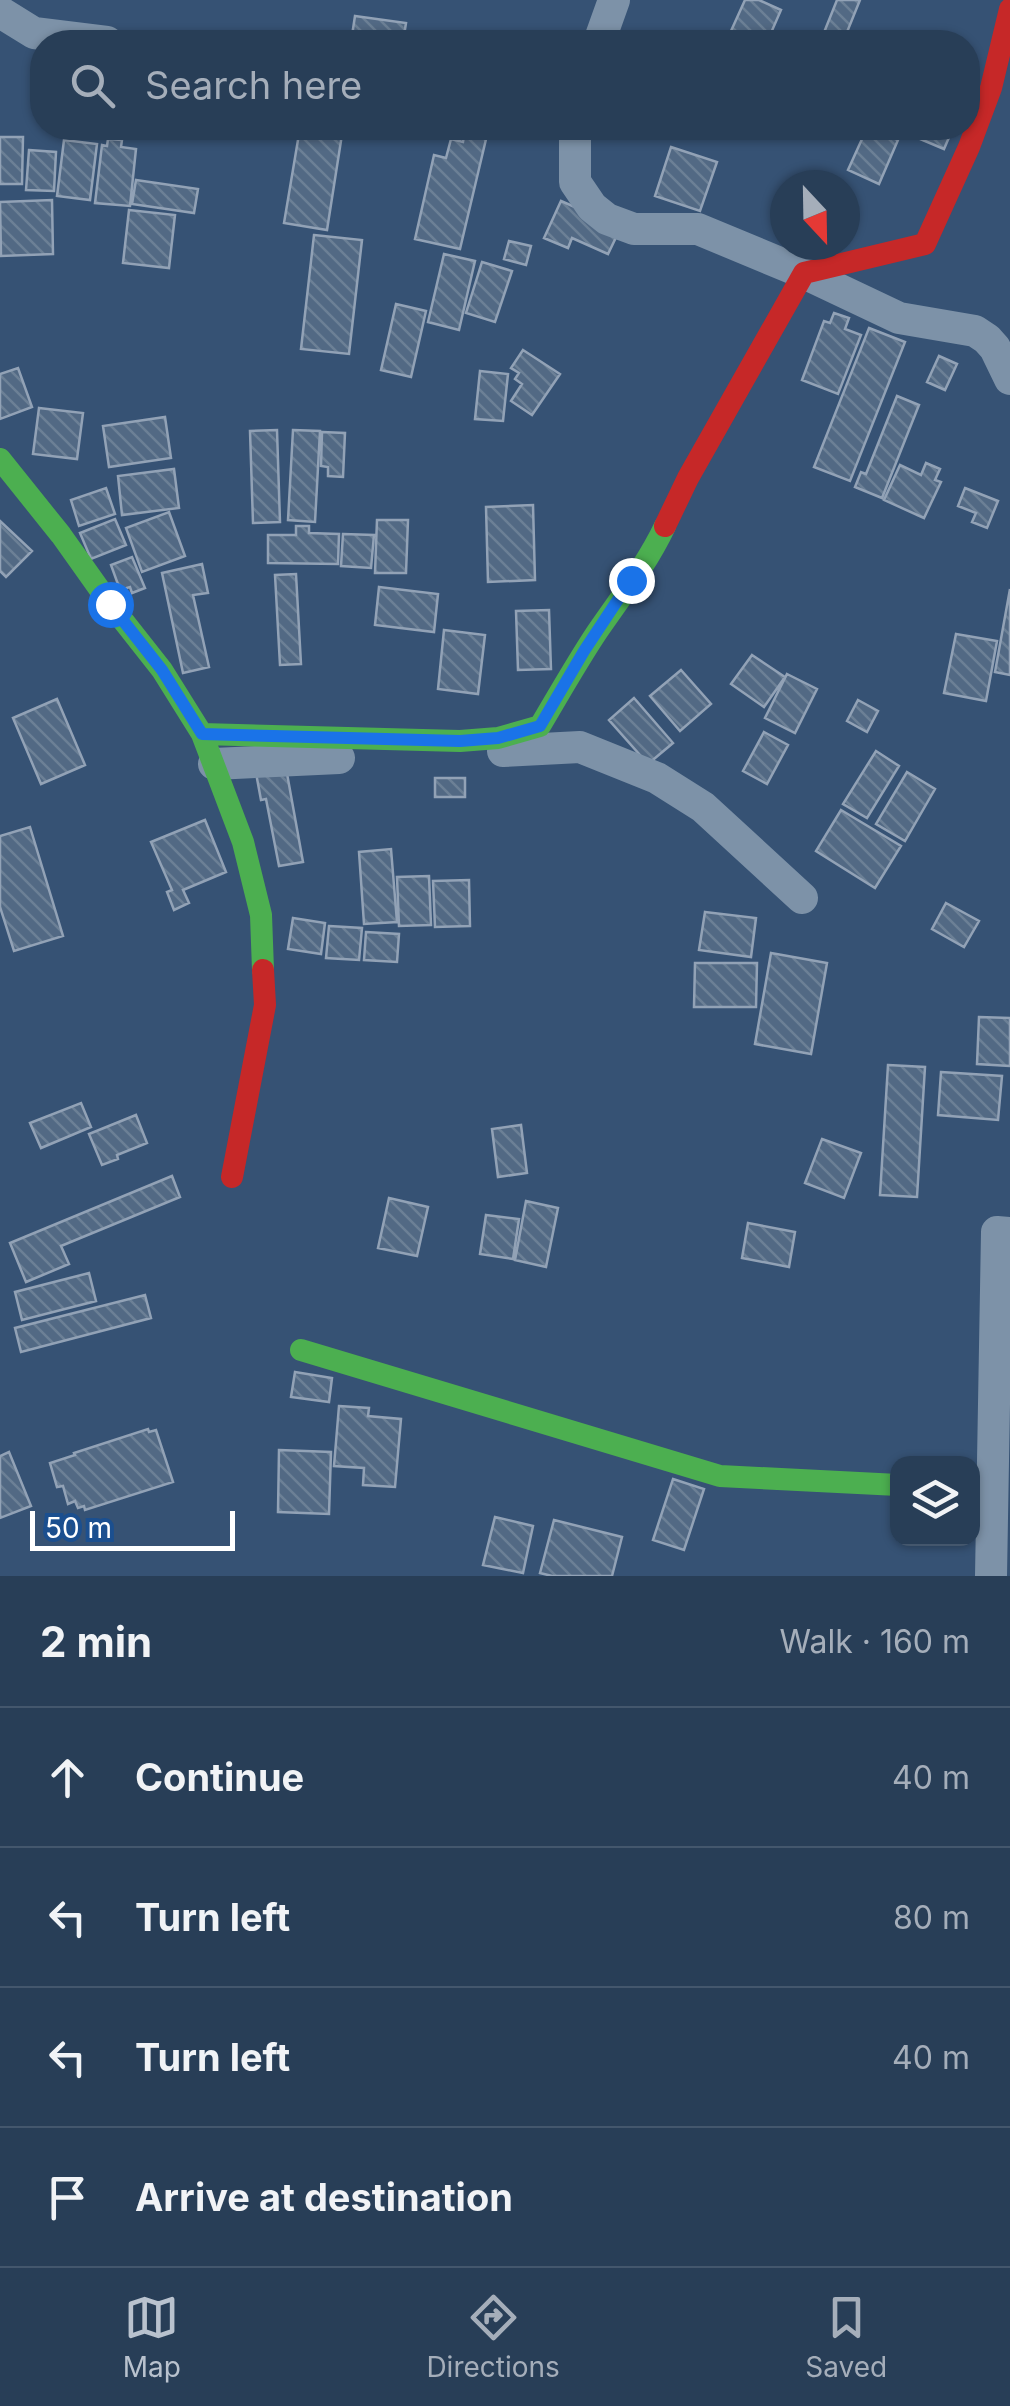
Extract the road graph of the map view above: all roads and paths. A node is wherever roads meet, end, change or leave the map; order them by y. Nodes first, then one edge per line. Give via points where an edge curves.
1 (614, 0) edge
2 (1010, 10) edge
3 (0, 12) edge
4 (31, 30) edge
5 (603, 30) edge
6 (980, 117) edge
7 (574, 140) edge
8 (972, 140) edge
9 (804, 273) junction
10 (1010, 378) edge
11 (0, 459) edge
12 (208, 749) junction
13 (802, 898) dead end
14 (232, 1177) dead end
15 (1010, 1233) edge
16 (301, 1350) dead end
17 (890, 1485) edge
18 (982, 1489) edge
19 (990, 1576) edge

1 - 5 street
2 - 6 street
3 - 4 street
7 - 9 street via 575,182 607,219 634,229 698,229
8 - 9 street via 925,244
9 - 10 street via 899,318 987,338
9 - 12 street via 650,556 540,726 460,741
11 - 12 street via 162,670
12 - 13 street via 580,747 657,778 703,808
12 - 14 street via 243,842 261,916 264,1005
15 - 18 street via 997,1232
16 - 17 street via 720,1476
18 - 19 street

